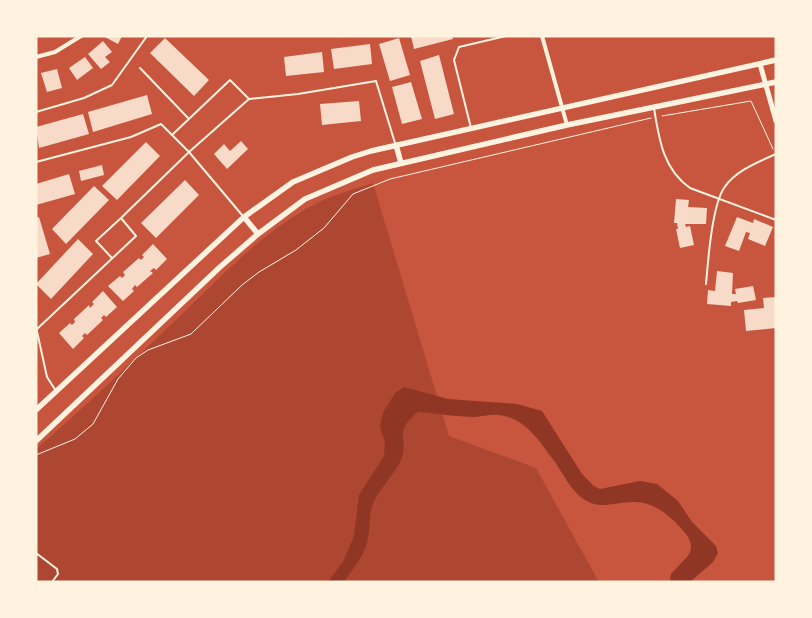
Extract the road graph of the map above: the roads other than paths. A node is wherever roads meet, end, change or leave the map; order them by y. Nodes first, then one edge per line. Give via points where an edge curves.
1 (80, 36) edge
2 (147, 36) edge
3 (506, 36) edge
4 (542, 36) edge
5 (36, 57) edge
6 (776, 60) edge
7 (760, 64) junction
8 (140, 68) dead end
9 (776, 82) edge
10 (765, 84) junction
11 (249, 100) junction
12 (562, 107) junction
13 (654, 108) junction
14 (36, 112) edge
15 (189, 119) junction
16 (776, 121) edge
17 (567, 125) junction
18 (471, 128) junction
19 (172, 135) junction
20 (396, 145) junction
21 (189, 152) junction
22 (776, 154) edge
23 (36, 162) edge
24 (401, 163) junction
25 (719, 199) junction
26 (244, 217) junction
27 (121, 218) junction
28 (776, 220) edge
29 (258, 234) junction
30 (112, 258) junction
31 (706, 284) dead end
32 (36, 328) edge
33 (56, 391) junction
34 (36, 410) edge
35 (36, 441) edge
36 (36, 553) edge
37 (52, 582) edge

1 - 5 street via 55,52
2 - 14 lane via 112,85 84,98
3 - 18 lane via 459,47 454,60
4 - 12 street
6 - 7 main road
7 - 10 street
7 - 12 main road
8 - 15 lane
9 - 10 main road
10 - 13 main road
10 - 16 street
11 - 15 lane via 230,80
11 - 20 lane via 376,81
11 - 21 lane
12 - 17 street
12 - 18 main road
13 - 17 main road
13 - 25 lane via 671,171 690,188
15 - 19 lane
17 - 24 main road
18 - 20 main road
19 - 21 lane
19 - 23 lane via 161,124 131,137
20 - 24 main road
20 - 26 main road via 352,157 293,182
21 - 26 lane
21 - 27 lane
22 - 25 lane via 736,175
24 - 29 main road via 373,170 305,199
25 - 28 lane
25 - 31 lane
26 - 29 main road
26 - 33 main road
27 - 30 lane via 136,236
27 - 30 lane via 96,241
29 - 35 main road
30 - 32 lane
32 - 33 lane via 47,377
33 - 34 main road
36 - 37 lane via 57,569 58,574

